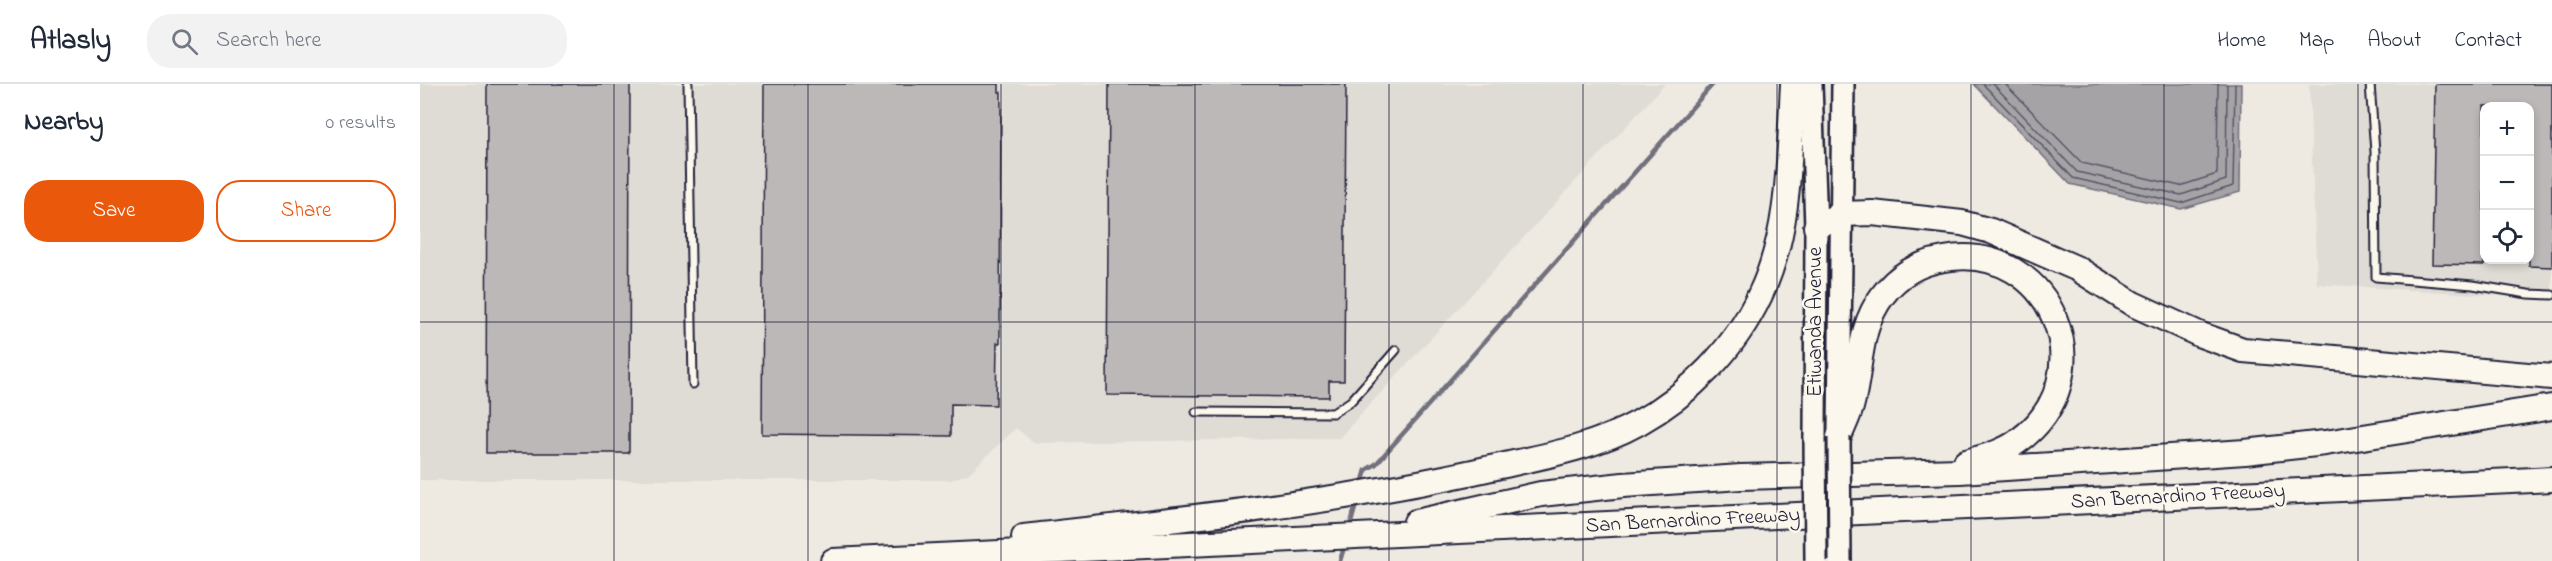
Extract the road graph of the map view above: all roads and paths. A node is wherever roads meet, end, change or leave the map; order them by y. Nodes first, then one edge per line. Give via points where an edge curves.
1 (688, 84) edge
2 (1792, 84) edge
3 (1811, 84) edge
4 (1843, 84) edge
5 (2370, 84) edge
6 (1841, 214) junction
7 (1816, 227) junction
8 (2552, 295) edge
9 (1396, 350) dead end
10 (2552, 377) edge
11 (693, 384) dead end
12 (2552, 407) edge
13 (1196, 412) dead end
14 (1839, 437) junction
15 (1895, 472) junction
16 (2552, 479) edge
17 (1359, 534) junction
18 (850, 560) edge
19 (833, 561) edge
20 (1816, 561) edge
21 (1840, 561) edge

1 - 11 lane
2 - 18 highway via 1788,184 1772,264 1761,294 1744,324 1700,378 1636,424 1596,441 1468,473 1340,497 883,550
3 - 7 main road, Etiwanda Avenue
4 - 6 main road, Etiwanda Avenue
5 - 8 lane via 2376,277
6 - 7 highway
6 - 10 highway via 1886,214 1962,223 1991,231 2078,269 2133,304 2243,350
6 - 14 main road, Etiwanda Avenue
7 - 20 main road, Etiwanda Avenue, bridge
9 - 13 lane via 1351,401 1333,413
12 - 15 highway via 2336,442 2245,452 1972,471
14 - 15 highway via 1851,407 1864,333 1873,309 1894,282 1919,266 1950,258 1980,259 2010,269 2043,298 2059,328 2063,369 2052,406 2016,443 1992,455
14 - 21 main road, Etiwanda Avenue, bridge
15 - 17 highway via 1741,477 1541,494
16 - 17 highway, San Bernardino Freeway
17 - 18 highway, San Bernardino Freeway
18 - 19 highway, San Bernardino Freeway

